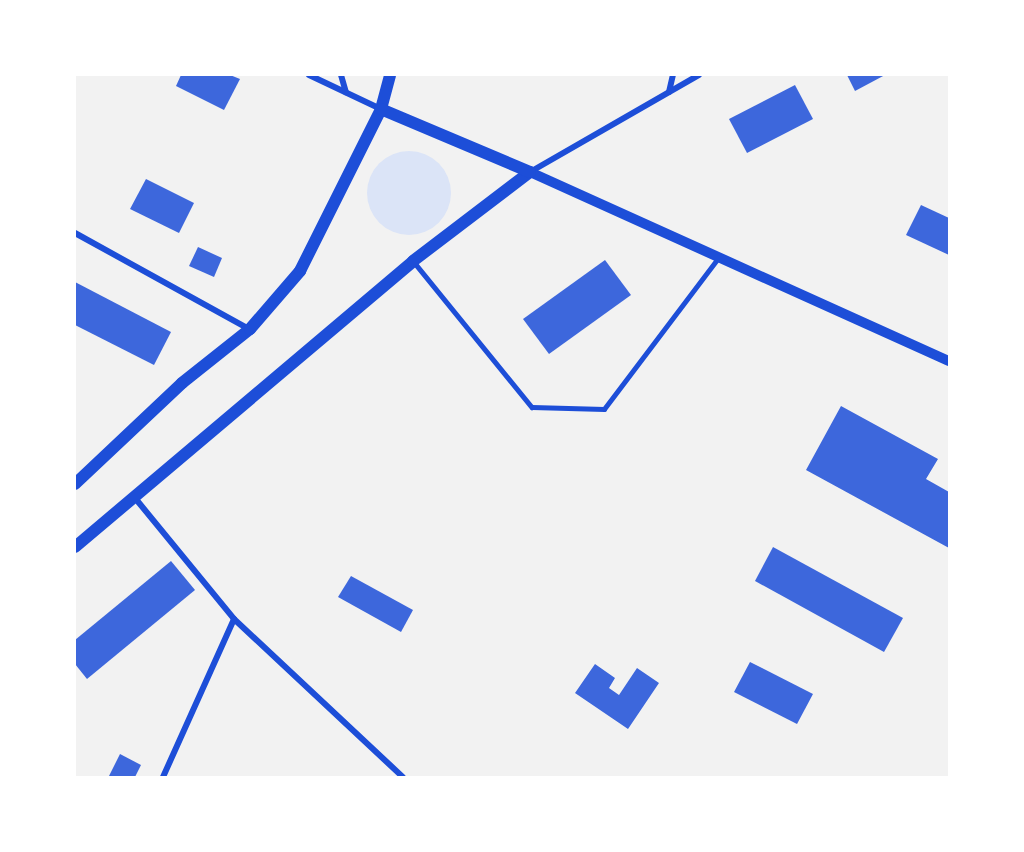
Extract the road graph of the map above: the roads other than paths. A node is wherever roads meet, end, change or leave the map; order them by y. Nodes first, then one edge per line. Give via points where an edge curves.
1 (309, 75) edge
2 (341, 75) edge
3 (390, 75) edge
4 (673, 75) edge
5 (699, 75) edge
6 (346, 92) junction
7 (669, 92) junction
8 (381, 109) junction
9 (530, 172) junction
10 (75, 233) edge
11 (718, 258) junction
12 (413, 261) junction
13 (250, 330) junction
14 (949, 361) edge
15 (75, 484) edge
16 (135, 498) junction
17 (75, 547) edge
18 (234, 619) junction
19 (163, 777) edge
20 (404, 777) edge

1 - 6 street
2 - 6 street
3 - 8 main road
4 - 7 street
5 - 7 street
6 - 8 street
7 - 9 street
8 - 9 main road
8 - 13 main road via 300,271
9 - 11 street
9 - 12 main road
10 - 13 street
11 - 12 lane via 604,409 532,407
11 - 14 street
12 - 16 main road
13 - 15 main road via 182,383
16 - 17 main road
16 - 18 street
18 - 19 street
18 - 20 street

